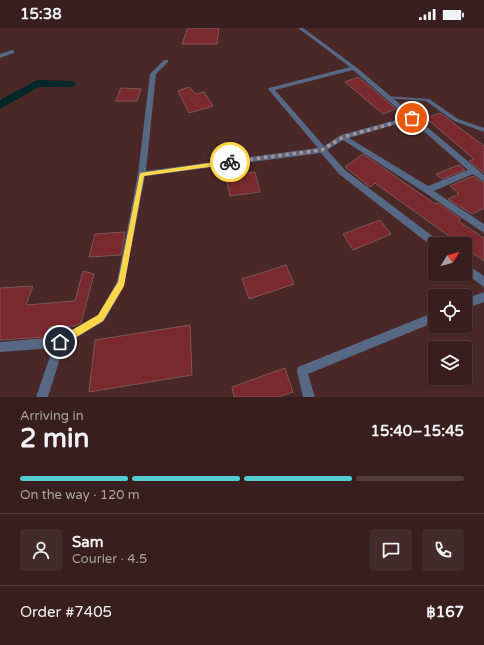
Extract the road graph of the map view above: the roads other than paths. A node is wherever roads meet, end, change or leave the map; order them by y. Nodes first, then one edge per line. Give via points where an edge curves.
1 (300, 28) edge
2 (12, 52) dead end
3 (0, 56) edge
4 (166, 61) dead end
5 (354, 68) junction
6 (387, 97) junction
7 (412, 118) junction
8 (484, 130) edge
9 (343, 137) junction
10 (322, 150) junction
11 (475, 170) junction
12 (142, 174) junction
13 (484, 179) edge
14 (427, 190) junction
15 (484, 229) edge
16 (428, 238) edge
17 (472, 273) edge
18 (484, 282) edge
19 (484, 297) edge
20 (472, 301) edge
21 (428, 320) edge
22 (60, 342) junction
23 (0, 347) edge
24 (42, 397) edge
25 (309, 397) edge

1 - 5 street
2 - 3 street
4 - 12 street via 153,74
5 - 6 street
5 - 10 street via 271,89
6 - 7 street
6 - 8 lane via 427,100 456,120
7 - 9 street
7 - 11 street
9 - 10 street
9 - 14 street
10 - 12 street
10 - 16 street via 342,172
11 - 13 street
11 - 14 street
12 - 22 street via 121,283 101,318
14 - 15 street
17 - 18 street
19 - 20 street
21 - 25 street via 302,371
22 - 23 street
22 - 24 street

